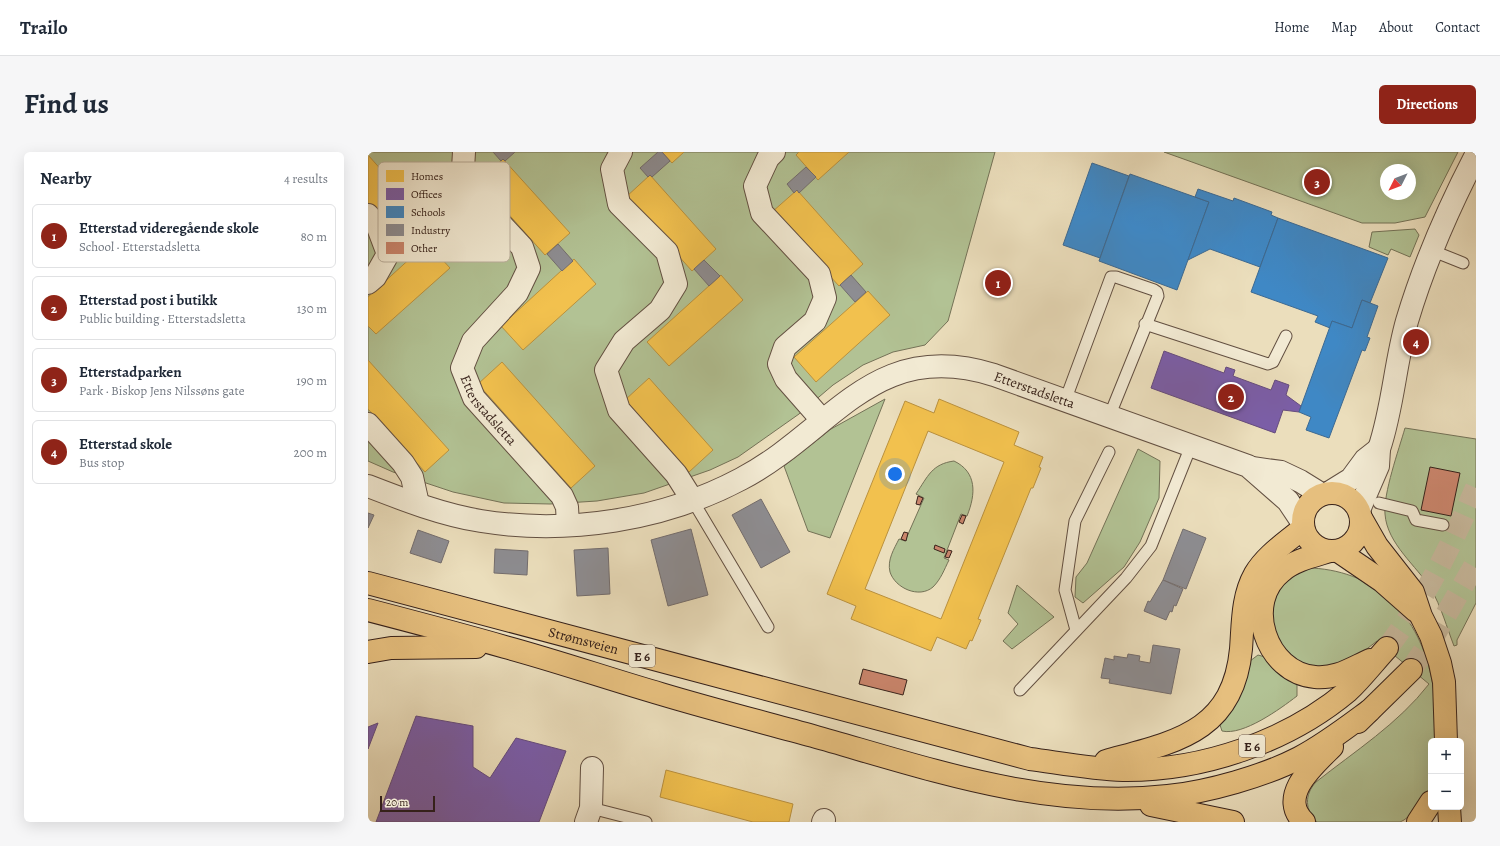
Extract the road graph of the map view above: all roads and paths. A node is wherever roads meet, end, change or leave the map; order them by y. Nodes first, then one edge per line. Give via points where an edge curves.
1 (464, 152) edge
2 (621, 152) edge
3 (774, 152) edge
4 (1476, 155) edge
5 (463, 162) edge
6 (368, 215) edge
7 (378, 228) edge
8 (510, 234) edge
9 (1433, 251) junction
10 (383, 262) edge
11 (1463, 263) dead end
12 (368, 283) edge
13 (1145, 324) junction
14 (1286, 336) dead end
15 (1065, 401) junction
16 (1109, 417) junction
17 (822, 420) junction
18 (368, 424) edge
19 (1191, 446) junction
20 (1379, 449) junction
21 (1109, 452) dead end
22 (1252, 468) junction
23 (368, 486) edge
24 (1326, 493) junction
25 (693, 501) junction
26 (418, 504) junction
27 (1366, 510) junction
28 (568, 525) junction
29 (1303, 525) junction
30 (1443, 525) dead end
31 (1334, 551) junction
32 (368, 574) edge
33 (368, 584) edge
34 (417, 595) junction
35 (368, 610) edge
36 (368, 616) edge
37 (1421, 616) junction
38 (403, 619) junction
39 (768, 627) dead end
40 (1076, 630) junction
41 (506, 647) junction
42 (368, 652) edge
43 (1411, 670) tunnel mouth
44 (1020, 690) dead end
45 (1369, 711) junction
46 (1446, 738) edge
47 (1086, 767) junction
48 (592, 768) dead end
49 (1120, 800) junction
50 (1428, 807) edge
51 (1449, 810) edge
52 (589, 815) edge
53 (646, 822) edge
54 (1233, 822) edge
55 (1304, 822) edge
56 (1418, 822) edge
57 (1450, 822) edge

1 - 5 street, Etterstadsletta
2 - 25 street via 612,169 619,204 667,252 676,284 660,310 624,341 606,370 619,410 676,474
3 - 17 street via 768,158 754,186 762,213 819,274 825,298 814,321 785,347 779,364 786,379
4 - 9 street
6 - 7 street
8 - 28 street, Etterstadsletta via 522,247 529,268 517,293 472,341 462,368 474,398 562,496 567,507
9 - 11 lane
9 - 20 street via 1407,322
10 - 12 street
13 - 14 lane via 1268,364 1276,358
13 - 15 lane via 1158,296 1157,292 1111,277
13 - 16 lane
15 - 16 street, Etterstadsletta
15 - 17 street, Etterstadsletta via 973,369 938,366 896,374 878,381
16 - 19 street, Etterstadsletta
17 - 25 street, Etterstadsletta via 767,464 736,482
18 - 26 street via 412,477
19 - 22 street, Etterstadsletta
19 - 40 lane via 1151,546 1126,578
20 - 24 street via 1351,479
20 - 27 street via 1378,466
21 - 40 lane via 1075,521 1065,590
22 - 24 street, Etterstadsletta via 1281,472
22 - 29 street, Etterstadsletta via 1288,501
23 - 26 street, Etterstadsletta
24 - 27 highway via 1348,497
24 - 29 highway via 1313,499 1307,506
25 - 28 street, Etterstadsletta via 627,518
25 - 39 lane
26 - 28 street, Etterstadsletta via 482,521
27 - 30 lane via 1412,511 1416,520
27 - 31 highway via 1353,542
27 - 37 highway via 1377,546 1414,592
29 - 31 highway via 1307,537 1313,544
29 - 47 highway via 1262,564 1251,583 1244,608 1237,671 1228,695 1216,714 1201,727 1178,740
31 - 37 highway via 1382,582
31 - 47 highway, E 6 via 1302,560 1286,568 1271,582 1263,601 1261,616 1269,645 1277,657 1298,673 1316,677 1341,674 1383,652 1348,690 1285,732 1241,750 1165,767 1123,770
32 - 34 highway
33 - 34 highway, Strømsveien / E 6
34 - 47 highway, Strømsveien / E 6 via 1030,759
35 - 38 highway, Strømsveien / E 6
36 - 38 highway
37 - 46 highway via 1440,662 1446,703
38 - 41 highway, Strømsveien / E 6
40 - 44 lane
41 - 42 highway via 404,648
41 - 49 highway, Strømsveien / E 6 via 664,695 952,776 1026,792
43 - 45 highway, E 6
45 - 49 highway, E 6 via 1335,736 1298,758 1255,776 1170,796
45 - 55 highway, E 6 via 1320,759 1301,782 1295,795 1295,802 1296,810
48 - 52 street
49 - 54 highway, E 6 via 1182,810
50 - 56 highway
51 - 57 highway
52 - 53 lane

